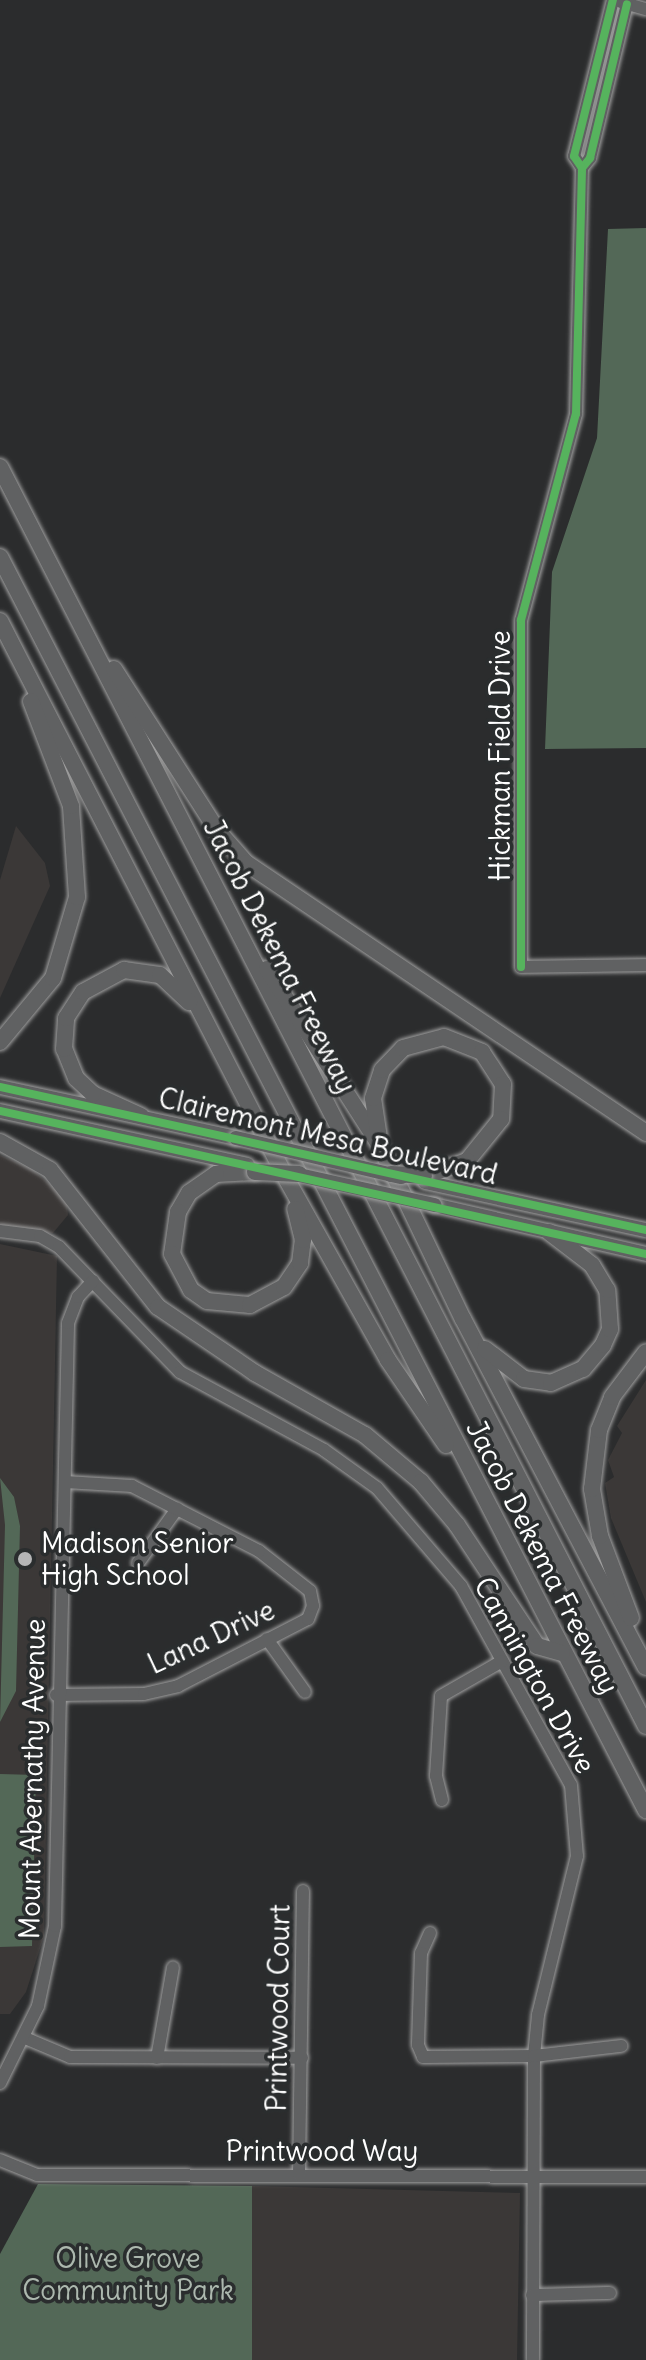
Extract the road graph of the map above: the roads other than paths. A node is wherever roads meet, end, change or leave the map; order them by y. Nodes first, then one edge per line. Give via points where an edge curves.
1 (618, 1) edge
2 (646, 9) edge
3 (0, 467) edge
4 (0, 557) edge
5 (59, 582) junction
6 (0, 621) edge
7 (12, 647) junction
8 (232, 920) junction
9 (646, 965) edge
10 (0, 1042) edge
11 (219, 1046) junction
12 (0, 1087) edge
13 (0, 1111) edge
14 (141, 1116) junction
15 (646, 1133) edge
16 (0, 1142) edge
17 (379, 1144) junction
18 (251, 1168) junction
19 (391, 1174) joint
20 (293, 1177) junction
21 (424, 1179) junction
22 (646, 1230) edge
23 (0, 1231) edge
24 (549, 1232) junction
25 (646, 1254) edge
26 (93, 1281) junction
27 (463, 1319) junction
28 (646, 1352) edge
29 (65, 1482) junction
30 (486, 1504) junction
31 (177, 1509) junction
32 (138, 1563) dead end
33 (267, 1639) junction
34 (562, 1653) junction
35 (646, 1657) edge
36 (502, 1661) junction
37 (646, 1667) edge
38 (305, 1692) dead end
39 (56, 1695) junction
40 (646, 1726) edge
41 (442, 1800) dead end
42 (646, 1810) edge
43 (303, 1891) dead end
44 (430, 1933) dead end
45 (173, 1967) dead end
46 (25, 2038) junction
47 (621, 2046) dead end
48 (534, 2056) junction
49 (157, 2058) junction
50 (302, 2058) junction
51 (0, 2083) edge
52 (0, 2160) edge
53 (299, 2175) junction
54 (532, 2177) junction
55 (646, 2177) edge
56 (610, 2293) dead end
57 (532, 2295) junction
58 (533, 2360) edge

1 - 2 street
1 - 9 street, Hickman Field Drive via 590,158 582,168 576,414 521,620 521,967
3 - 5 highway, Jacob Dekema Freeway
4 - 30 highway, Jacob Dekema Freeway
5 - 8 highway, Jacob Dekema Freeway
5 - 15 highway via 217,830 246,863
6 - 7 highway
7 - 10 highway via 71,806 79,850 77,897 53,978
7 - 11 highway
8 - 17 highway
8 - 40 highway, Jacob Dekema Freeway
11 - 14 highway via 189,1001 160,975 124,970 83,992 66,1018 69,1065 93,1094
11 - 20 highway
12 - 14 main road, Clairemont Mesa Boulevard
13 - 18 main road, Clairemont Mesa Boulevard
14 - 19 main road, Clairemont Mesa Boulevard, bridge
16 - 34 highway via 50,1170 158,1307 232,1359 365,1435 421,1482 457,1525 537,1646
17 - 21 highway via 373,1098 382,1070 403,1048 444,1037 482,1052 503,1084 501,1119 467,1161
17 - 27 highway
18 - 20 highway, bridge
18 - 20 highway via 216,1174 189,1193 178,1212 172,1254 178,1274 207,1301 250,1305 284,1287 300,1263 303,1240
19 - 21 highway, bridge
20 - 24 main road, Clairemont Mesa Boulevard, bridge
20 - 30 highway via 388,1360
21 - 22 main road, Clairemont Mesa Boulevard
23 - 26 street, Cannington Drive via 40,1236
24 - 25 main road, Clairemont Mesa Boulevard
24 - 27 highway via 592,1265 607,1290 610,1329 593,1360 566,1379 524,1379 496,1364
26 - 29 street, Mount Abernathy Avenue via 78,1297 68,1323
26 - 36 street, Cannington Drive via 180,1372 324,1450 377,1488 461,1586
27 - 37 highway
28 - 35 highway via 612,1397 599,1430 592,1489 600,1536
29 - 31 street via 132,1486
29 - 39 street, Mount Abernathy Avenue
30 - 34 highway, Jacob Dekema Freeway
31 - 32 street
31 - 33 street, Lana Drive via 259,1551 310,1591 308,1619
33 - 38 street
33 - 39 street, Lana Drive via 161,1691
34 - 42 highway, Jacob Dekema Freeway
36 - 41 street via 441,1696 436,1776
36 - 48 street, Cannington Drive via 577,1808 577,1856 538,2015
39 - 46 street, Mount Abernathy Avenue via 55,1926
43 - 50 street, Printwood Court
44 - 48 street via 421,1953 418,2045 423,2057
45 - 49 street
46 - 49 street via 70,2057
46 - 51 street, Mount Abernathy Avenue
47 - 48 street
48 - 54 street, Cannington Drive
49 - 50 street
50 - 53 street, Printwood Court
52 - 53 street, Printwood Way via 37,2175
53 - 54 street, Printwood Way
54 - 55 street, Printwood Way
54 - 57 street, Cannington Drive
56 - 57 street
57 - 58 street, Cannington Drive

